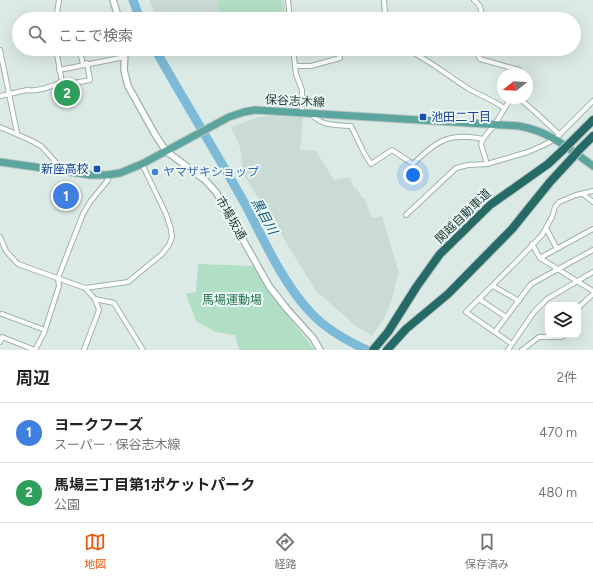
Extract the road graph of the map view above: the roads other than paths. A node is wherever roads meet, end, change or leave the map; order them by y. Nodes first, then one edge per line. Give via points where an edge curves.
1 (59, 0) edge
2 (114, 0) edge
3 (288, 0) edge
4 (384, 0) edge
5 (474, 0) edge
6 (57, 12) edge
7 (117, 12) edge
8 (289, 12) edge
9 (385, 12) edge
10 (482, 12) edge
11 (0, 50) edge
12 (57, 56) edge
13 (82, 56) edge
14 (125, 56) joint
15 (294, 56) edge
16 (339, 56) edge
17 (417, 56) edge
18 (479, 56) edge
19 (85, 64) junction
20 (295, 66) junction
21 (512, 68) edge
22 (59, 70) junction
23 (62, 82) junction
24 (9, 94) junction
25 (0, 96) edge
26 (593, 101) edge
27 (507, 104) edge
28 (526, 104) edge
29 (504, 108) junction
30 (302, 112) junction
31 (311, 113) junction
32 (593, 120) edge
33 (495, 124) junction
34 (0, 127) edge
35 (17, 134) junction
36 (593, 136) edge
37 (557, 137) junction
38 (483, 139) junction
39 (166, 151) junction
40 (0, 162) edge
41 (142, 164) junction
42 (488, 164) junction
43 (593, 166) edge
44 (64, 171) junction
45 (107, 175) junction
46 (593, 191) edge
47 (583, 194) junction
48 (593, 202) edge
49 (406, 215) dead end
50 (546, 228) junction
51 (593, 229) edge
52 (0, 237) edge
53 (532, 244) junction
54 (556, 249) junction
55 (593, 250) edge
56 (540, 258) junction
57 (559, 269) junction
58 (593, 272) edge
59 (58, 278) junction
60 (578, 281) junction
61 (493, 286) junction
62 (85, 288) junction
63 (593, 291) edge
64 (593, 294) edge
65 (95, 299) junction
66 (479, 299) junction
67 (519, 301) junction
68 (581, 305) edge
69 (2, 314) dead end
70 (506, 317) junction
71 (45, 330) junction
72 (495, 332) junction
73 (545, 337) edge
74 (0, 342) edge
75 (512, 344) junction
76 (389, 348) edge
77 (84, 350) edge
78 (143, 350) edge
79 (320, 350) edge
80 (372, 350) edge
81 (508, 350) edge
82 (522, 350) edge

1 - 6 street
2 - 7 street
3 - 8 street
4 - 9 street
5 - 10 street
11 - 24 street
12 - 22 street
13 - 19 street
14 - 19 street
14 - 39 street, 市場坂通 via 124,70 128,86
15 - 20 street
16 - 20 street via 340,58 311,66
17 - 29 street
18 - 21 street
19 - 22 street
19 - 23 street via 90,80 63,85
20 - 30 street via 302,90
22 - 23 street
23 - 24 street via 32,91
24 - 25 street
24 - 35 street
26 - 37 street
27 - 29 street
28 - 37 street
29 - 33 street
30 - 31 main road, 保谷志木線
30 - 39 main road, 保谷志木線 via 250,111 236,114
31 - 33 main road, 保谷志木線
31 - 38 street via 315,120 351,126 370,164 392,150 413,164 430,147 441,141 462,136
32 - 80 highway, 関越自動車道, bridge via 548,164 490,205 440,254 395,322
33 - 37 main road, 保谷志木線 via 530,128
33 - 38 street
34 - 35 street
35 - 44 street via 40,146
36 - 76 highway, bridge via 550,182 512,229 448,294 406,329
37 - 42 street via 528,152
37 - 43 main road, 保谷志木線
38 - 42 street via 481,144
39 - 41 main road, 保谷志木線
39 - 79 street, 市場坂通 via 205,180 216,192 269,286 313,338
40 - 44 main road, 保谷志木線
41 - 45 main road, 保谷志木線 via 127,171
41 - 62 street via 171,229 169,245 128,282
42 - 49 street via 456,168
44 - 45 main road, 保谷志木線
45 - 59 street via 108,180 83,214
46 - 47 street
47 - 48 street
47 - 50 street via 559,202
50 - 53 street
50 - 54 street
51 - 54 street
52 - 59 street via 6,251 18,264
53 - 56 street
53 - 61 street
54 - 56 street
55 - 57 street
56 - 57 street
57 - 60 street
57 - 67 street via 531,284
58 - 60 street
59 - 62 street
59 - 71 street via 59,286
60 - 63 street
60 - 75 street via 547,299 534,312
61 - 66 street
61 - 67 street
62 - 65 street
64 - 68 street
65 - 77 street via 99,310
65 - 78 street via 114,303
66 - 70 street
66 - 72 street via 466,312
67 - 70 street
69 - 71 street
70 - 72 street
71 - 74 street via 35,350 2,337
72 - 75 street
73 - 82 street via 539,337
75 - 81 street

